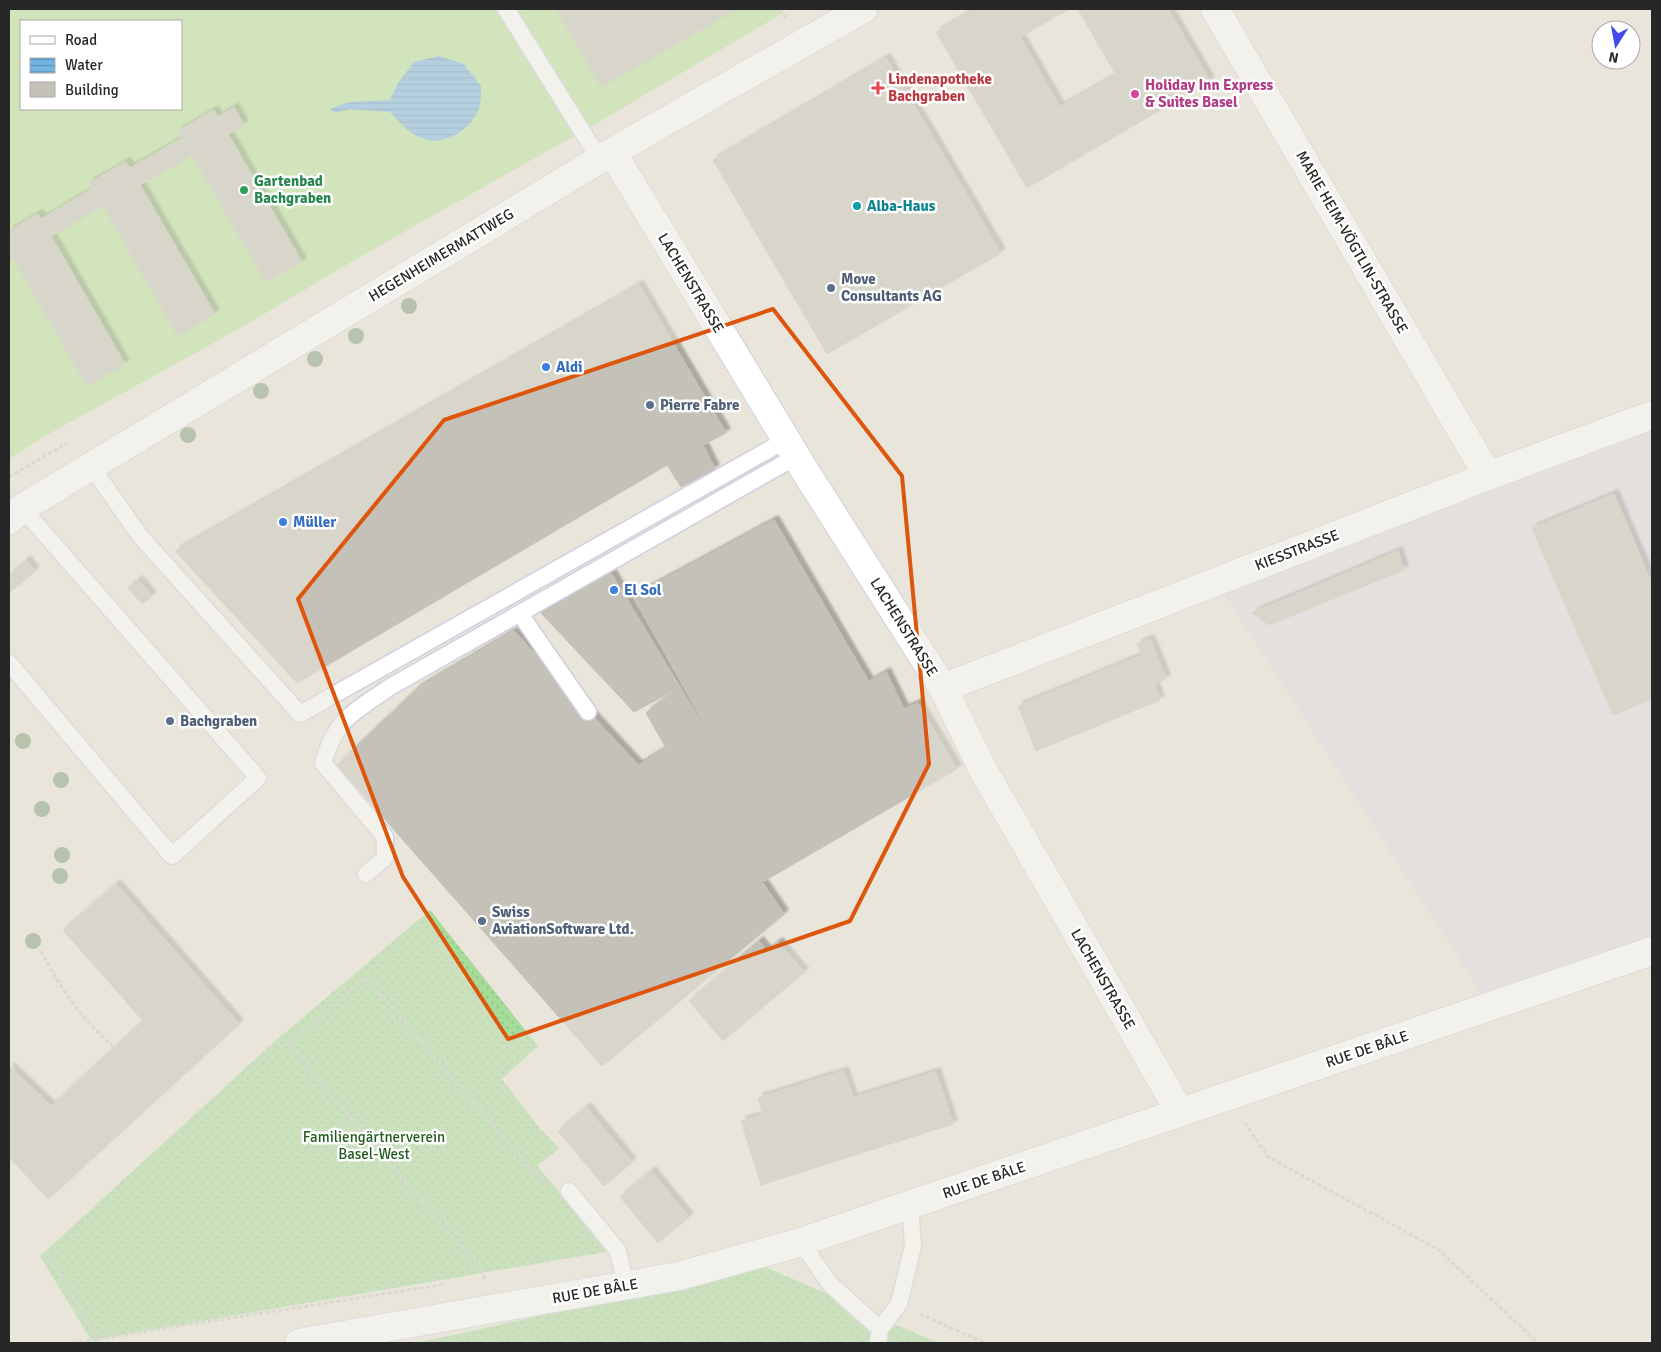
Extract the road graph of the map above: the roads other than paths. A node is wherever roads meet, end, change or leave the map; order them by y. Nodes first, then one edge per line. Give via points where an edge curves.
1 (506, 9) edge
2 (863, 9) edge
3 (1216, 9) edge
4 (606, 156) junction
5 (1652, 415) edge
6 (791, 448) junction
7 (91, 466) junction
8 (1488, 476) junction
9 (15, 514) edge
10 (520, 614) junction
11 (9, 663) edge
12 (943, 688) junction
13 (588, 712) dead end
14 (366, 874) dead end
15 (1652, 951) edge
16 (1180, 1112) junction
17 (569, 1191) dead end
18 (910, 1206) junction
19 (801, 1242) junction
20 (626, 1286) junction
21 (879, 1336) edge
22 (298, 1343) edge

1 - 4 lane
2 - 4 street, HEGENHEIMERMATTWEG
3 - 8 street, MARIE HEIM-VÖGTLIN-STRASSE
4 - 6 street, LACHENSTRASSE
4 - 7 street, HEGENHEIMERMATTWEG
5 - 8 street, KIESSTRASSE
6 - 7 lane via 300,714 140,536
6 - 10 lane
6 - 12 street, LACHENSTRASSE
7 - 9 street, HEGENHEIMERMATTWEG
8 - 12 street, KIESSTRASSE
9 - 11 lane via 258,778 172,856
10 - 13 lane
10 - 14 lane via 390,687 342,721 329,741 323,763 385,837 385,858
12 - 16 street, LACHENSTRASSE via 982,768
15 - 16 street, RUE DE BÂLE
16 - 18 street, RUE DE BÂLE
17 - 20 lane via 618,1251
18 - 19 street, RUE DE BÂLE
18 - 21 lane via 913,1246 899,1304
19 - 20 street, RUE DE BÂLE via 679,1276
19 - 21 lane via 830,1284
20 - 22 street, RUE DE BÂLE

